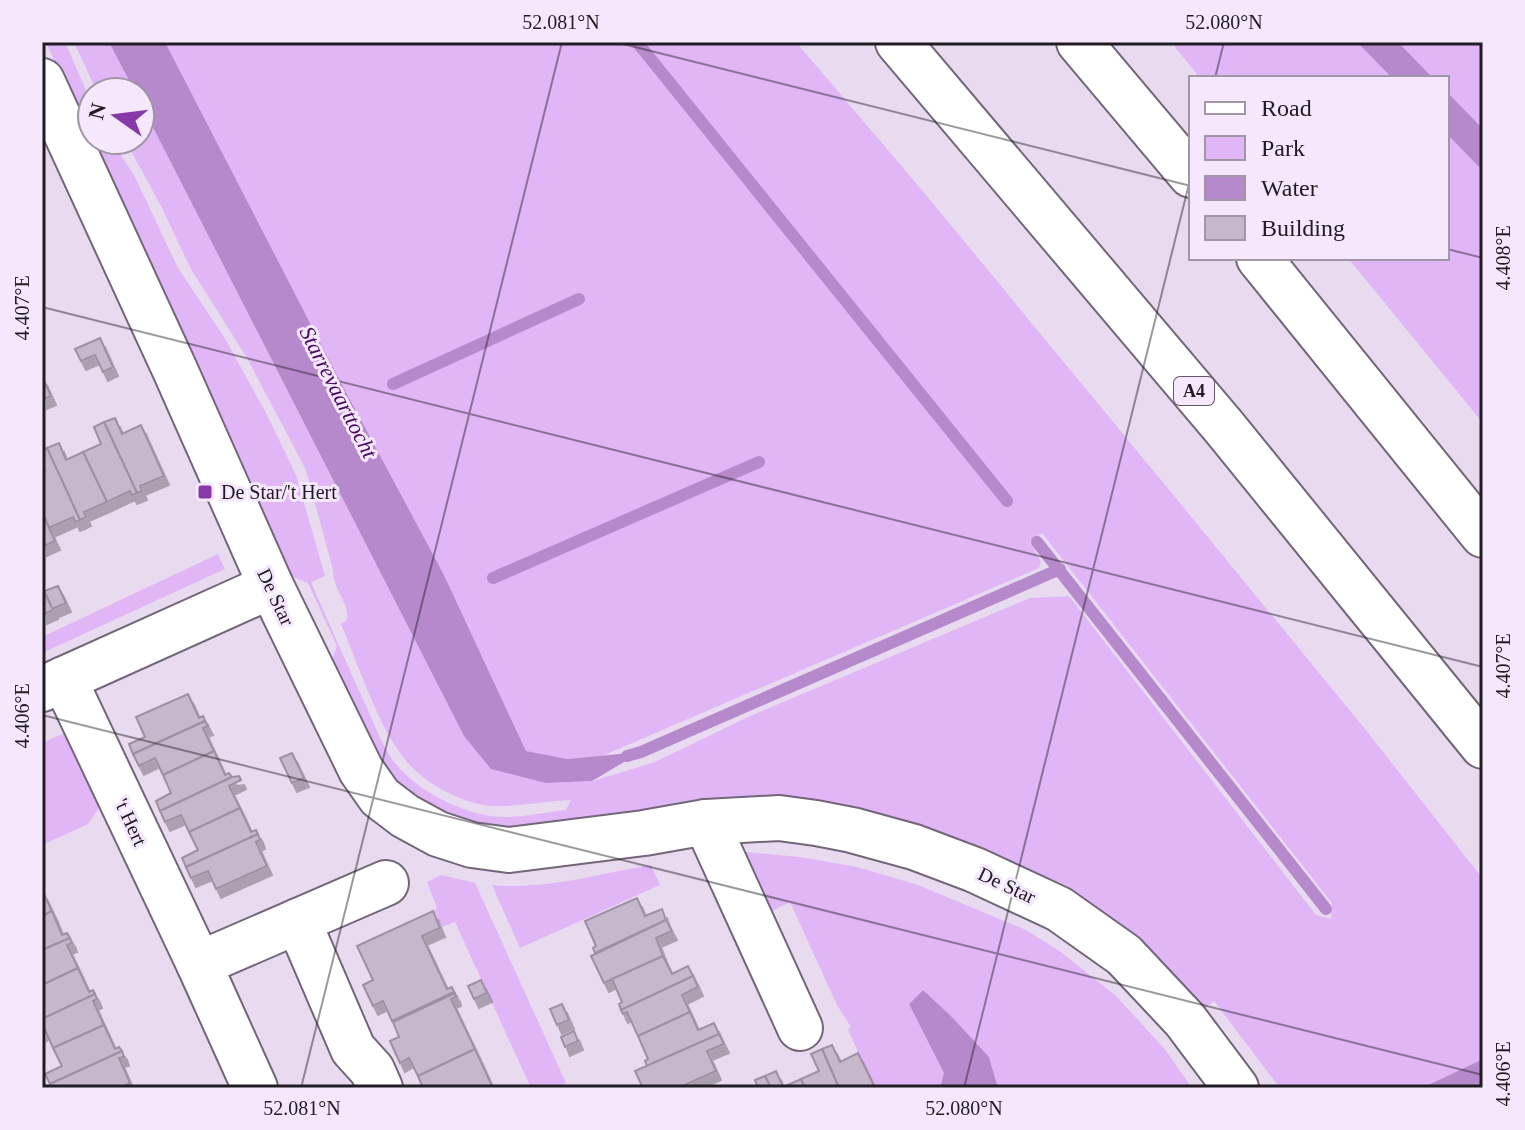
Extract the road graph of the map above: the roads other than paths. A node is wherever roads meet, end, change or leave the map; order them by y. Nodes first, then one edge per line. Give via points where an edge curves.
1 (898, 42) edge
2 (1079, 42) edge
3 (42, 81) edge
4 (1189, 173) edge
5 (1261, 260) edge
6 (1483, 535) edge
7 (271, 586) junction
8 (53, 684) edge
9 (1483, 746) edge
10 (706, 822) junction
11 (386, 883) dead end
12 (298, 921) junction
13 (199, 964) junction
14 (800, 1028) dead end
15 (255, 1088) edge
16 (380, 1088) edge
17 (1236, 1088) edge

1 - 9 main road, A4 via 1224,427
2 - 4 main road
3 - 7 main road, De Star
5 - 6 main road
7 - 8 main road, 't Hert
7 - 10 main road, De Star via 361,770 380,797 438,834 509,850
8 - 13 main road, 't Hert
10 - 14 main road
10 - 17 main road, De Star via 779,818 852,830 975,870 1059,909 1124,955 1185,1020
11 - 12 main road
12 - 13 main road
12 - 16 main road via 353,1049
13 - 15 main road, 't Hert

